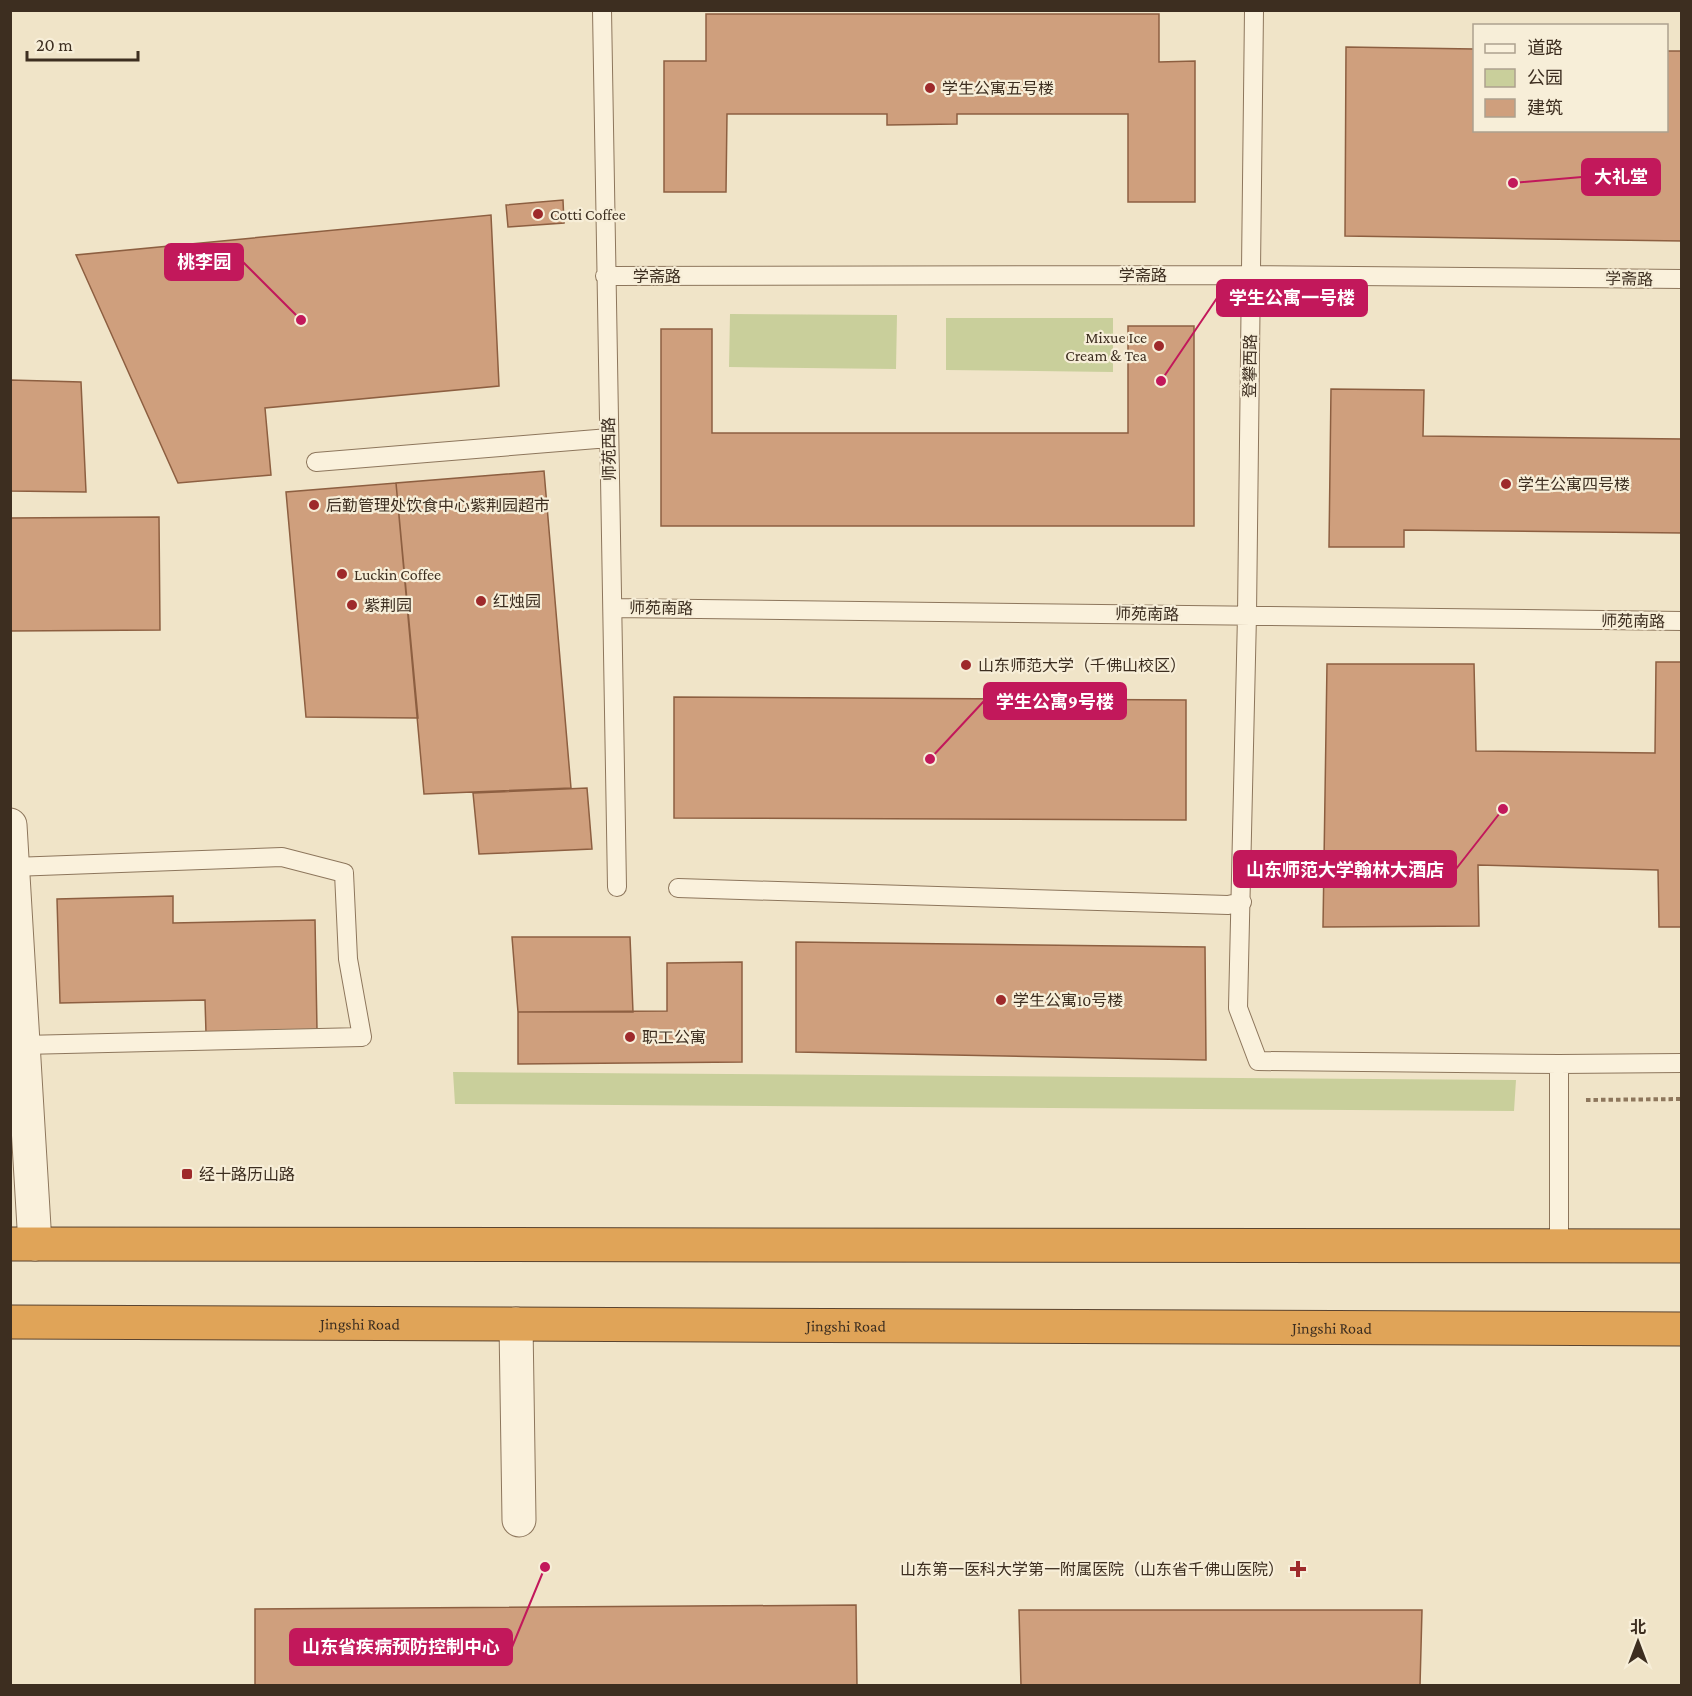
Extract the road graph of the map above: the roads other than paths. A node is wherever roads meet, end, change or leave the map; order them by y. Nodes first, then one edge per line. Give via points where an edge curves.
1 (602, 10) edge
2 (1254, 10) edge
3 (1251, 275) junction
4 (605, 276) junction
5 (1682, 279) edge
6 (609, 438) junction
7 (316, 462) dead end
8 (613, 608) junction
9 (1247, 615) junction
10 (1682, 621) edge
11 (10, 825) edge
12 (13, 867) junction
13 (617, 887) dead end
14 (678, 888) dead end
15 (1242, 902) junction
16 (23, 1045) junction
17 (1682, 1063) edge
18 (1559, 1064) junction
19 (23, 1244) edge
20 (1559, 1245) junction
21 (1682, 1246) edge
22 (10, 1322) edge
23 (516, 1324) junction
24 (1682, 1329) edge
25 (519, 1520) dead end

1 - 4 lane, 师苑西路
2 - 3 lane, 登攀西路
3 - 4 lane, 学斋路
3 - 5 lane, 学斋路
3 - 9 lane, 登攀西路
4 - 6 lane, 师苑西路
6 - 7 lane
6 - 8 lane, 师苑西路
8 - 9 lane, 师苑南路
8 - 13 lane, 师苑西路
9 - 10 lane, 师苑南路
9 - 15 lane, 登攀西路
11 - 12 street
12 - 16 street
12 - 16 lane via 282,857 344,873 348,959 362,1037
14 - 15 lane via 1228,905
15 - 18 lane, 登攀西路 via 1238,1008 1258,1061
16 - 19 street
17 - 18 lane
18 - 20 lane
19 - 20 highway
20 - 21 highway
22 - 23 highway, Jingshi Road
23 - 24 highway, Jingshi Road
23 - 25 street

